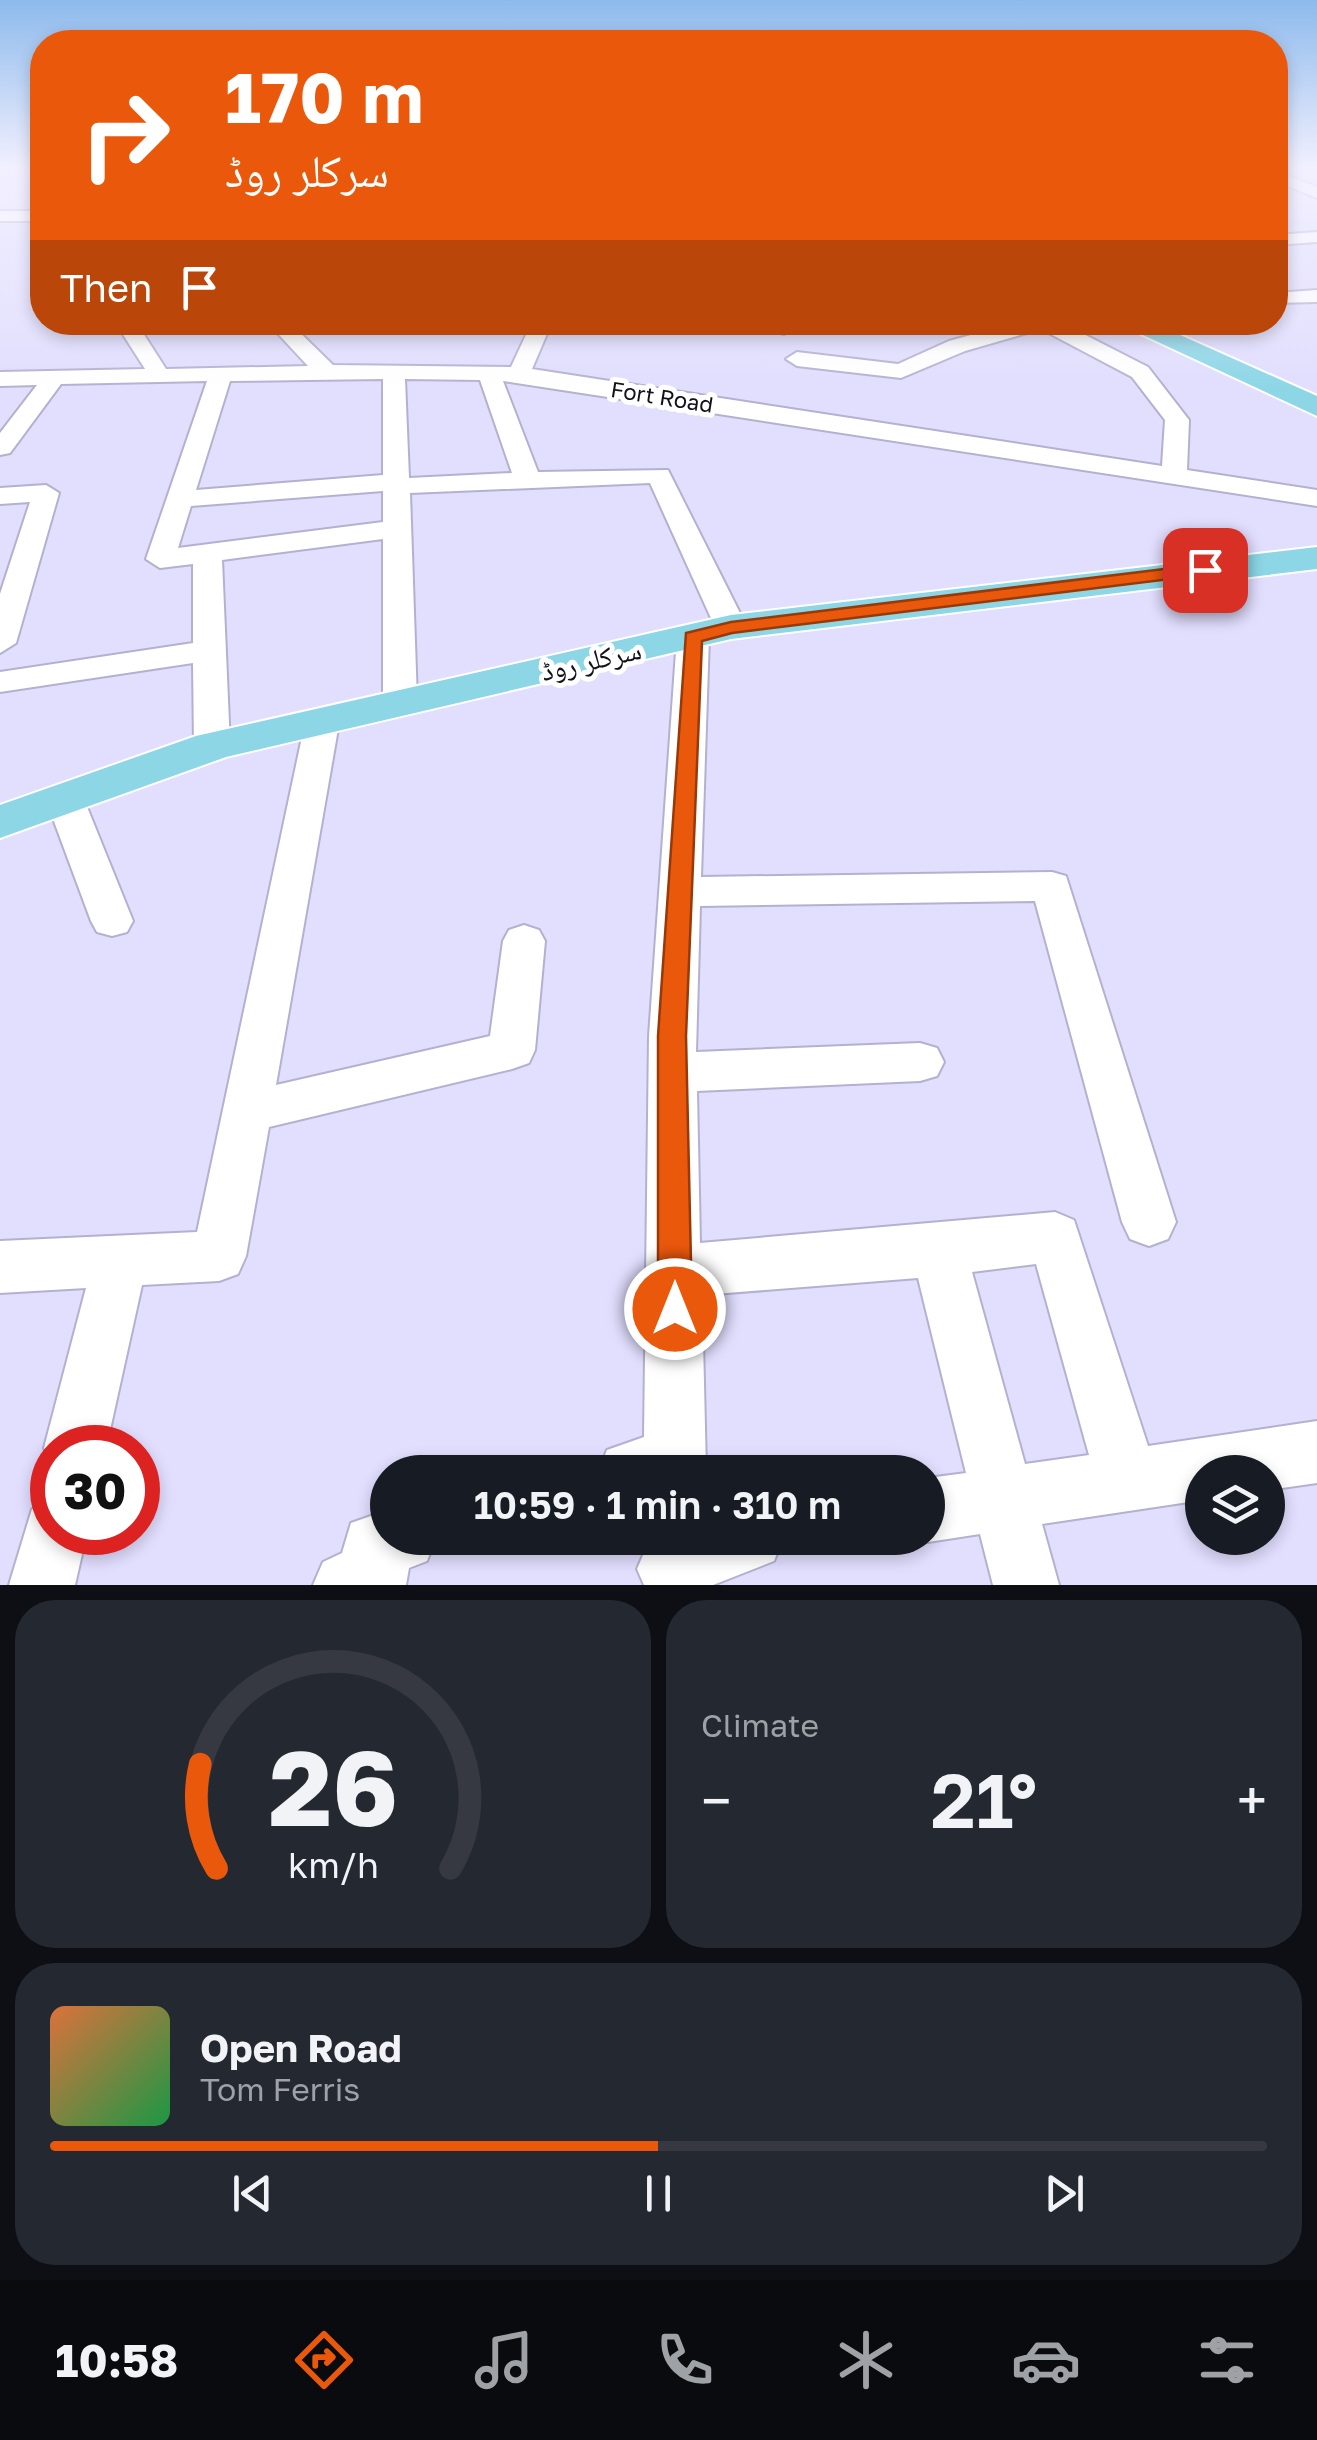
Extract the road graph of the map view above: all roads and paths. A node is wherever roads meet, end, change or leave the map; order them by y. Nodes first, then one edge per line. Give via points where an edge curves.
1 (1317, 296) edge
2 (1288, 298) edge
3 (133, 335) edge
4 (290, 335) edge
5 (536, 335) edge
6 (999, 335) edge
7 (1068, 335) edge
8 (1158, 335) edge
9 (798, 359) dead end
10 (845, 364) junction
11 (327, 372) junction
12 (394, 372) junction
13 (488, 373) junction
14 (222, 374) junction
15 (518, 374) junction
16 (160, 376) junction
17 (54, 378) junction
18 (0, 379) edge
19 (1313, 403) edge
20 (811, 420) junction
21 (2, 448) edge
22 (1174, 476) junction
23 (528, 478) junction
24 (397, 484) junction
25 (0, 496) edge
26 (1317, 498) edge
27 (182, 499) junction
28 (397, 530) junction
29 (208, 554) junction
30 (1317, 558) edge
31 (712, 632) junction
32 (0, 643) edge
33 (208, 651) junction
34 (0, 682) edge
35 (400, 701) junction
36 (322, 723) junction
37 (212, 746) junction
38 (64, 797) junction
39 (1, 821) edge
40 (680, 892) junction
41 (112, 921) dead end
42 (524, 941) dead end
43 (920, 1062) dead end
44 (672, 1072) junction
45 (248, 1112) junction
46 (1149, 1222) dead end
47 (939, 1251) junction
48 (120, 1261) junction
49 (0, 1268) edge
50 (674, 1271) junction
51 (81, 1425) edge
52 (1317, 1452) edge
53 (661, 1455) edge
54 (1128, 1480) junction
55 (1004, 1498) junction
56 (945, 1507) edge
57 (49, 1555) edge
58 (375, 1555) edge
59 (699, 1555) edge
60 (671, 1564) edge
61 (42, 1585) edge
62 (346, 1585) edge
63 (1026, 1585) edge

1 - 2 street
3 - 16 street
4 - 11 street
5 - 15 street
6 - 10 street via 901,371
7 - 22 street via 1140,372 1177,420
8 - 19 main road
9 - 10 street
10 - 20 street
11 - 12 street, Fort Road
11 - 14 street, Fort Road
12 - 13 street, Fort Road
12 - 24 street
13 - 15 street, Fort Road
13 - 23 street
14 - 16 street, Fort Road
14 - 27 street
15 - 20 street, Fort Road
16 - 17 street, Fort Road
17 - 18 street, Fort Road
17 - 21 street
20 - 22 street, Fort Road
22 - 26 street, Fort Road
23 - 24 street
23 - 31 street via 659,475
24 - 27 street
24 - 28 street
25 - 32 street via 46,493
27 - 29 street via 160,560
28 - 29 street
28 - 35 street
29 - 33 street
30 - 31 main road, سرکلر روڈ
31 - 35 main road, سرکلر روڈ
31 - 40 street
33 - 34 street
33 - 37 street
35 - 36 main road, سرکلر روڈ
36 - 37 main road, سرکلر روڈ
36 - 45 street
37 - 38 main road, سرکلر روڈ
38 - 39 main road, سرکلر روڈ
38 - 41 street
40 - 44 street
40 - 46 street via 1052,886
42 - 45 street via 512,1050
43 - 44 street
44 - 50 street
45 - 48 street via 219,1256
47 - 50 street
47 - 54 street via 1056,1237
47 - 55 street
48 - 49 street
48 - 51 street
50 - 53 street
52 - 54 street
54 - 55 street
55 - 56 street
55 - 63 street
57 - 61 street
58 - 62 street via 377,1576
59 - 60 street

